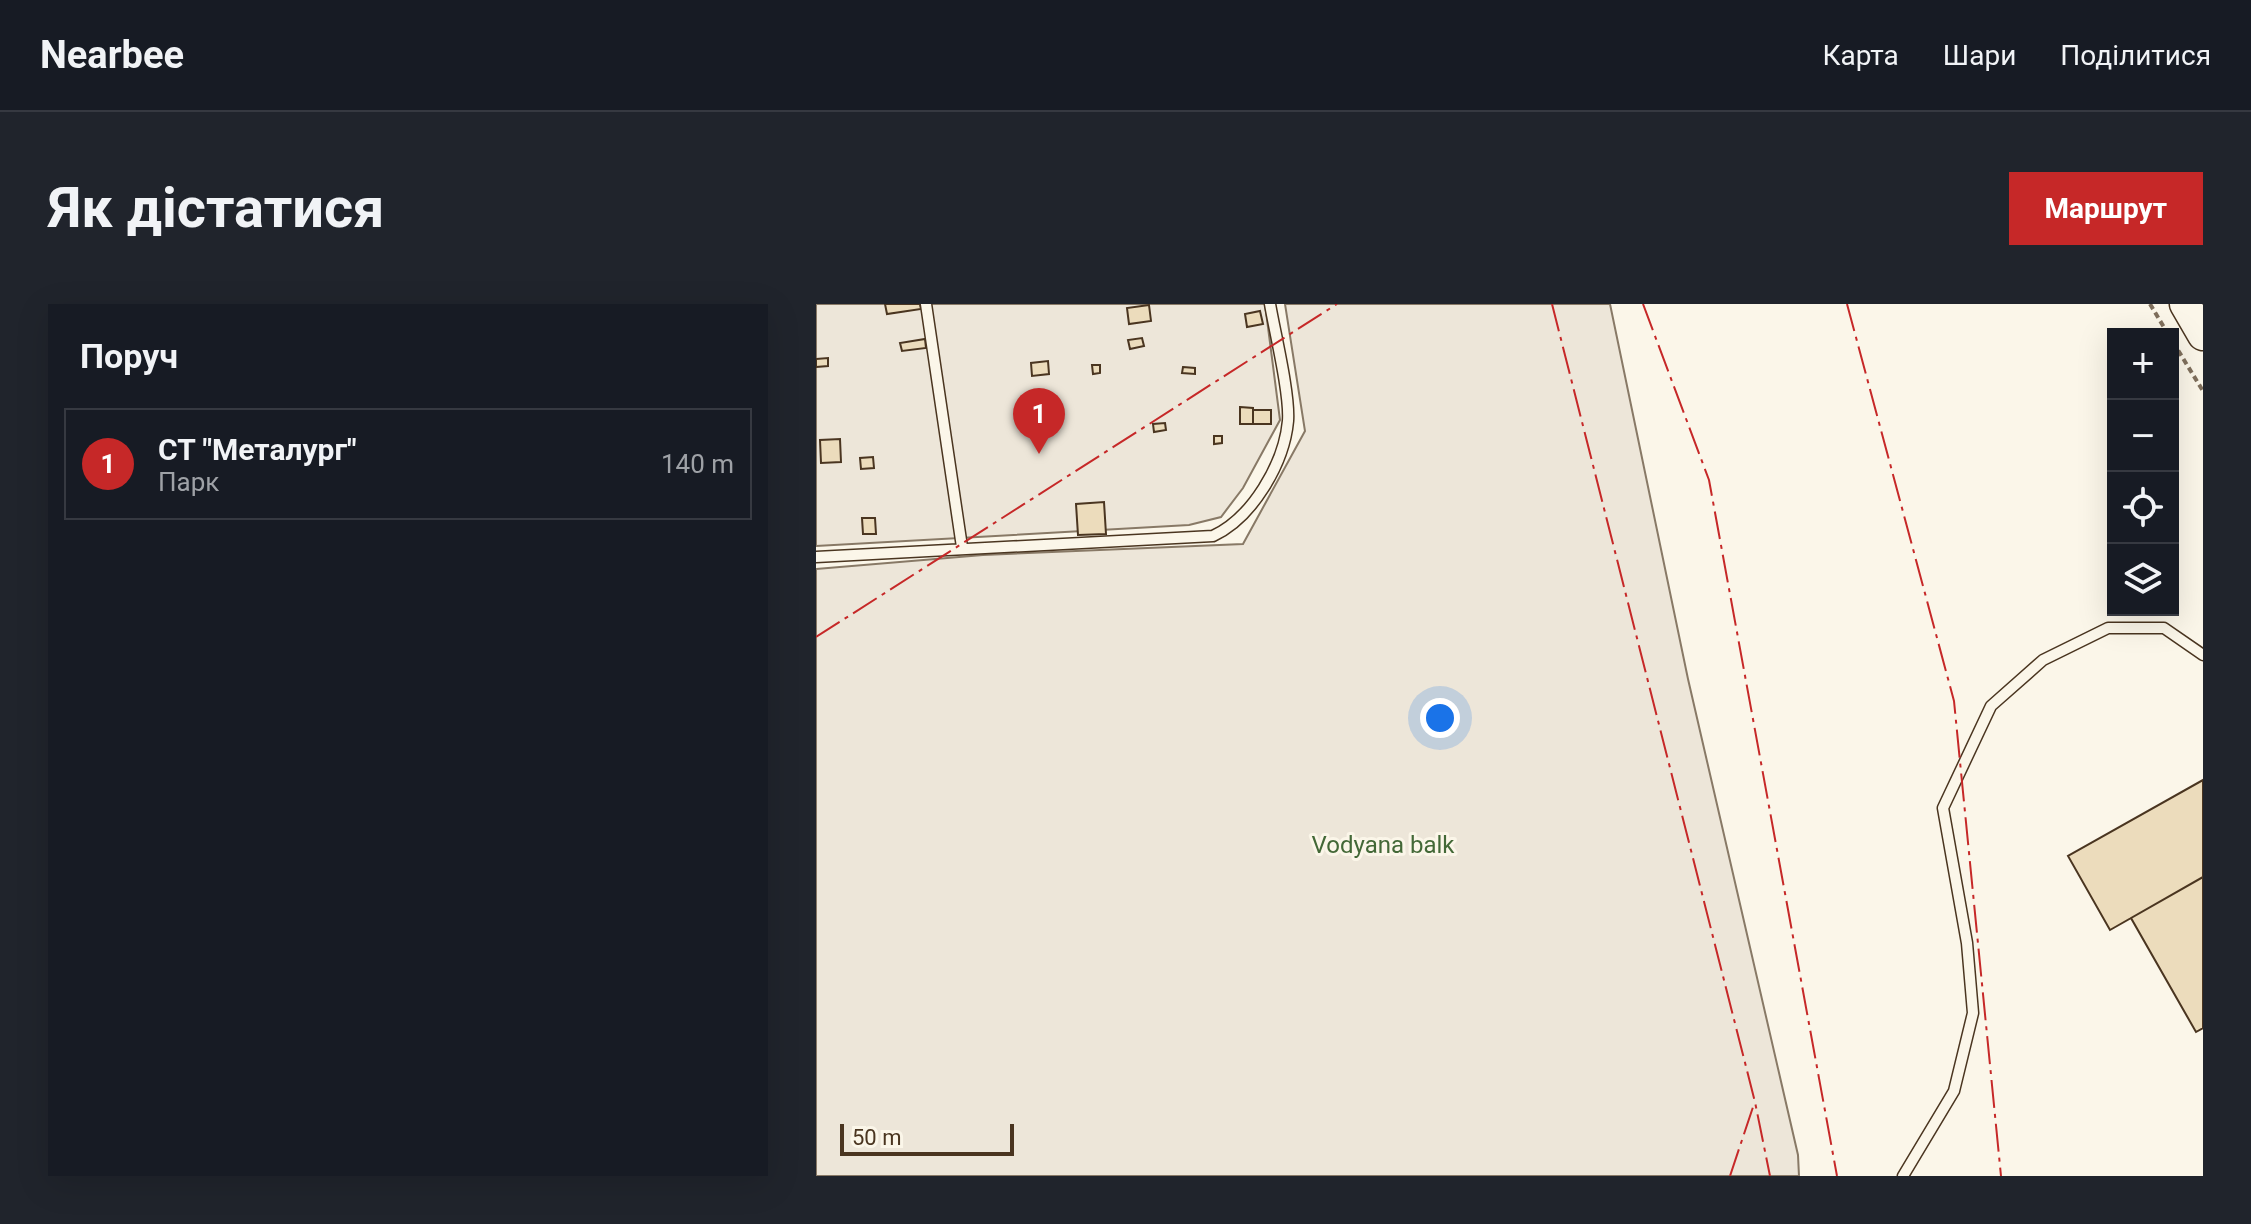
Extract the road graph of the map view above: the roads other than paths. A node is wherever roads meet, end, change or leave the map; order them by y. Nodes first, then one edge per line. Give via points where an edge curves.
1 (926, 304) edge
2 (1270, 304) edge
3 (2185, 304) edge
4 (2203, 335) edge
5 (962, 547) junction
6 (816, 557) edge
7 (2203, 655) edge
8 (1903, 1176) edge

1 - 5 lane
2 - 5 lane via 1288,419 1274,465 1248,510 1230,528 1213,536
3 - 4 main road
5 - 6 lane
7 - 8 lane via 2164,628 2108,628 2043,660 1991,706 1943,808 1967,943 1973,1013 1954,1091

